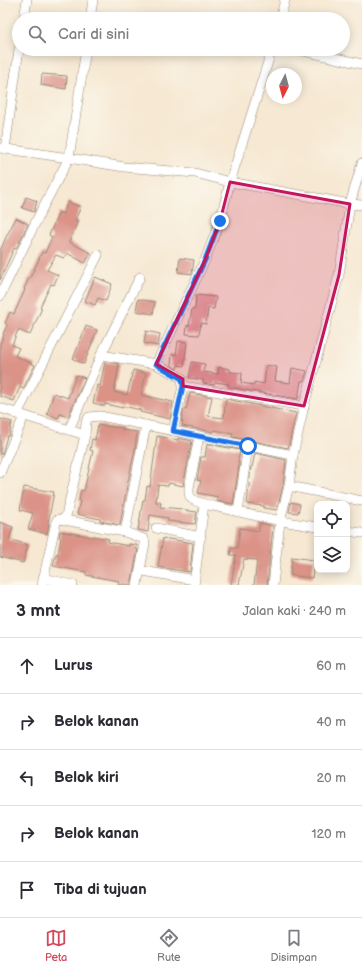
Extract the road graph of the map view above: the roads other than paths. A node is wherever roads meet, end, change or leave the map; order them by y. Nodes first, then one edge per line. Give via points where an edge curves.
1 (27, 0) edge
2 (93, 0) edge
3 (286, 0) edge
4 (25, 12) edge
5 (91, 12) edge
6 (282, 12) edge
7 (18, 56) edge
8 (85, 56) edge
9 (270, 56) edge
10 (326, 56) edge
11 (362, 64) edge
12 (3, 148) edge
13 (69, 158) junction
14 (362, 163) edge
15 (230, 182) junction
16 (350, 204) junction
17 (362, 205) edge
18 (98, 255) dead end
19 (140, 277) dead end
20 (0, 296) edge
21 (101, 355) junction
22 (156, 364) junction
23 (183, 386) junction
24 (304, 406) junction
25 (0, 408) edge
26 (20, 415) junction
27 (146, 425) junction
28 (69, 430) junction
29 (173, 431) junction
30 (85, 435) junction
31 (199, 436) junction
32 (248, 446) junction
33 (293, 455) junction
34 (1, 468) edge
35 (290, 486) junction
36 (362, 501) edge
37 (204, 504) junction
38 (238, 512) junction
39 (65, 520) junction
40 (280, 521) junction
41 (314, 527) edge
42 (156, 528) dead end
43 (350, 531) edge
44 (125, 532) junction
45 (362, 533) edge
46 (201, 537) junction
47 (143, 571) dead end
48 (43, 581) edge
49 (194, 582) edge
50 (73, 585) edge
51 (137, 585) edge
52 (273, 585) edge

1 - 4 street
2 - 5 street
3 - 6 street
7 - 12 street
8 - 13 street
9 - 15 street
10 - 11 street
12 - 13 street
13 - 15 street via 124,167 195,173
13 - 20 street
14 - 16 street
15 - 16 street
15 - 22 street via 220,221 205,260
16 - 17 street
16 - 24 street via 339,275
18 - 26 street
19 - 21 street
21 - 22 street
21 - 28 street
22 - 23 street via 180,377
23 - 24 street
23 - 29 street
24 - 33 street
25 - 26 street
26 - 28 street
26 - 34 street
27 - 29 street
27 - 30 street via 94,416 89,417 86,422
27 - 44 street
28 - 30 street
29 - 31 street
30 - 39 street
31 - 32 street
31 - 37 street via 188,488 191,499
32 - 33 street
32 - 38 street
33 - 35 street
35 - 36 street
35 - 40 street
37 - 38 street
37 - 46 street
38 - 40 street
39 - 44 street
39 - 48 street via 56,522
40 - 41 street
40 - 52 street
42 - 46 street
43 - 45 street
44 - 51 street via 145,541
46 - 49 street
47 - 49 street
48 - 50 street

